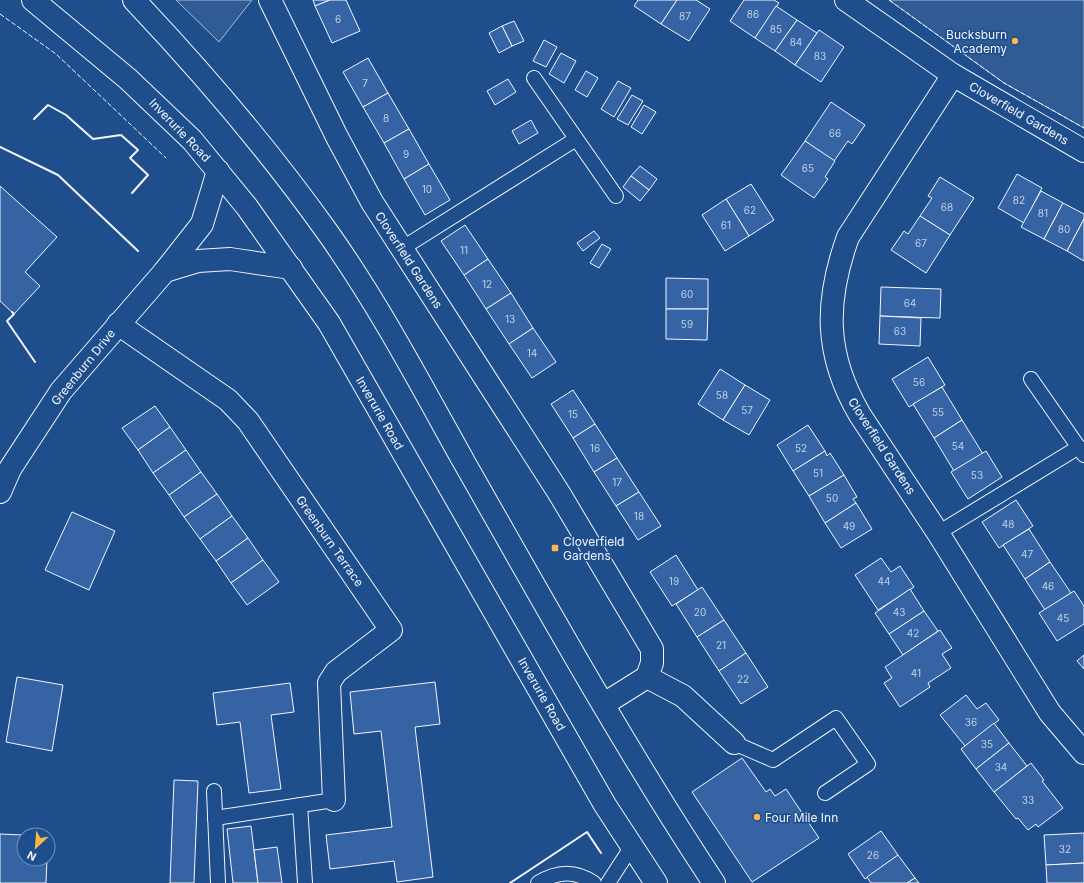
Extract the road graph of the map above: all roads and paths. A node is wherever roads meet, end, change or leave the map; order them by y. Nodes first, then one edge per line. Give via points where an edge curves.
1 (33, 0) edge
2 (134, 0) edge
3 (270, 0) edge
4 (846, 0) edge
5 (953, 75) junction
6 (534, 78) dead end
7 (576, 139) junction
8 (1084, 151) edge
9 (218, 171) junction
10 (616, 196) dead end
11 (401, 249) junction
12 (291, 268) junction
13 (165, 271) junction
14 (118, 324) junction
15 (1031, 379) dead end
16 (1081, 451) edge
17 (0, 492) edge
18 (938, 533) junction
19 (647, 677) junction
20 (604, 704) junction
21 (734, 743) joint
22 (1084, 753) edge
23 (214, 791) dead end
24 (825, 793) dead end
25 (334, 800) joint
26 (300, 805) junction
27 (215, 818) junction
28 (632, 846) junction
29 (592, 882) edge
30 (218, 883) edge
31 (305, 883) edge
32 (538, 883) edge
33 (608, 883) edge
34 (656, 883) edge
35 (714, 883) edge

1 - 9 street, Inverurie Road via 128,79 192,140
2 - 20 street via 192,61 238,115 329,234 386,323
3 - 11 street, Cloverfield Gardens via 337,137
4 - 5 street, Cloverfield Gardens
5 - 8 street, Cloverfield Gardens
5 - 18 street, Cloverfield Gardens via 848,237 832,296 832,336 836,358 851,400
6 - 7 lane
7 - 10 lane
7 - 11 lane
9 - 12 street, Inverurie Road
9 - 13 street, Greenburn Drive via 202,224
11 - 19 street, Cloverfield Gardens via 559,494 652,649 652,663
12 - 13 street via 230,259 198,261
12 - 28 street, Inverurie Road via 329,323 605,805
13 - 14 street, Greenburn Drive
14 - 17 street, Greenburn Drive via 61,391 10,469
14 - 25 street, Greenburn Terrace via 228,400 248,421 391,630 336,672 329,683
15 - 16 lane
16 - 18 lane
18 - 22 street, Cloverfield Gardens via 1050,712
19 - 20 street
19 - 21 street via 683,696
20 - 35 street via 660,801
21 - 24 lane via 773,760 836,718 868,764
23 - 27 lane
25 - 26 lane
26 - 27 lane
26 - 31 lane
27 - 30 lane
28 - 33 lane
28 - 34 street, Inverurie Road
29 - 32 lane via 578,875 563,872

